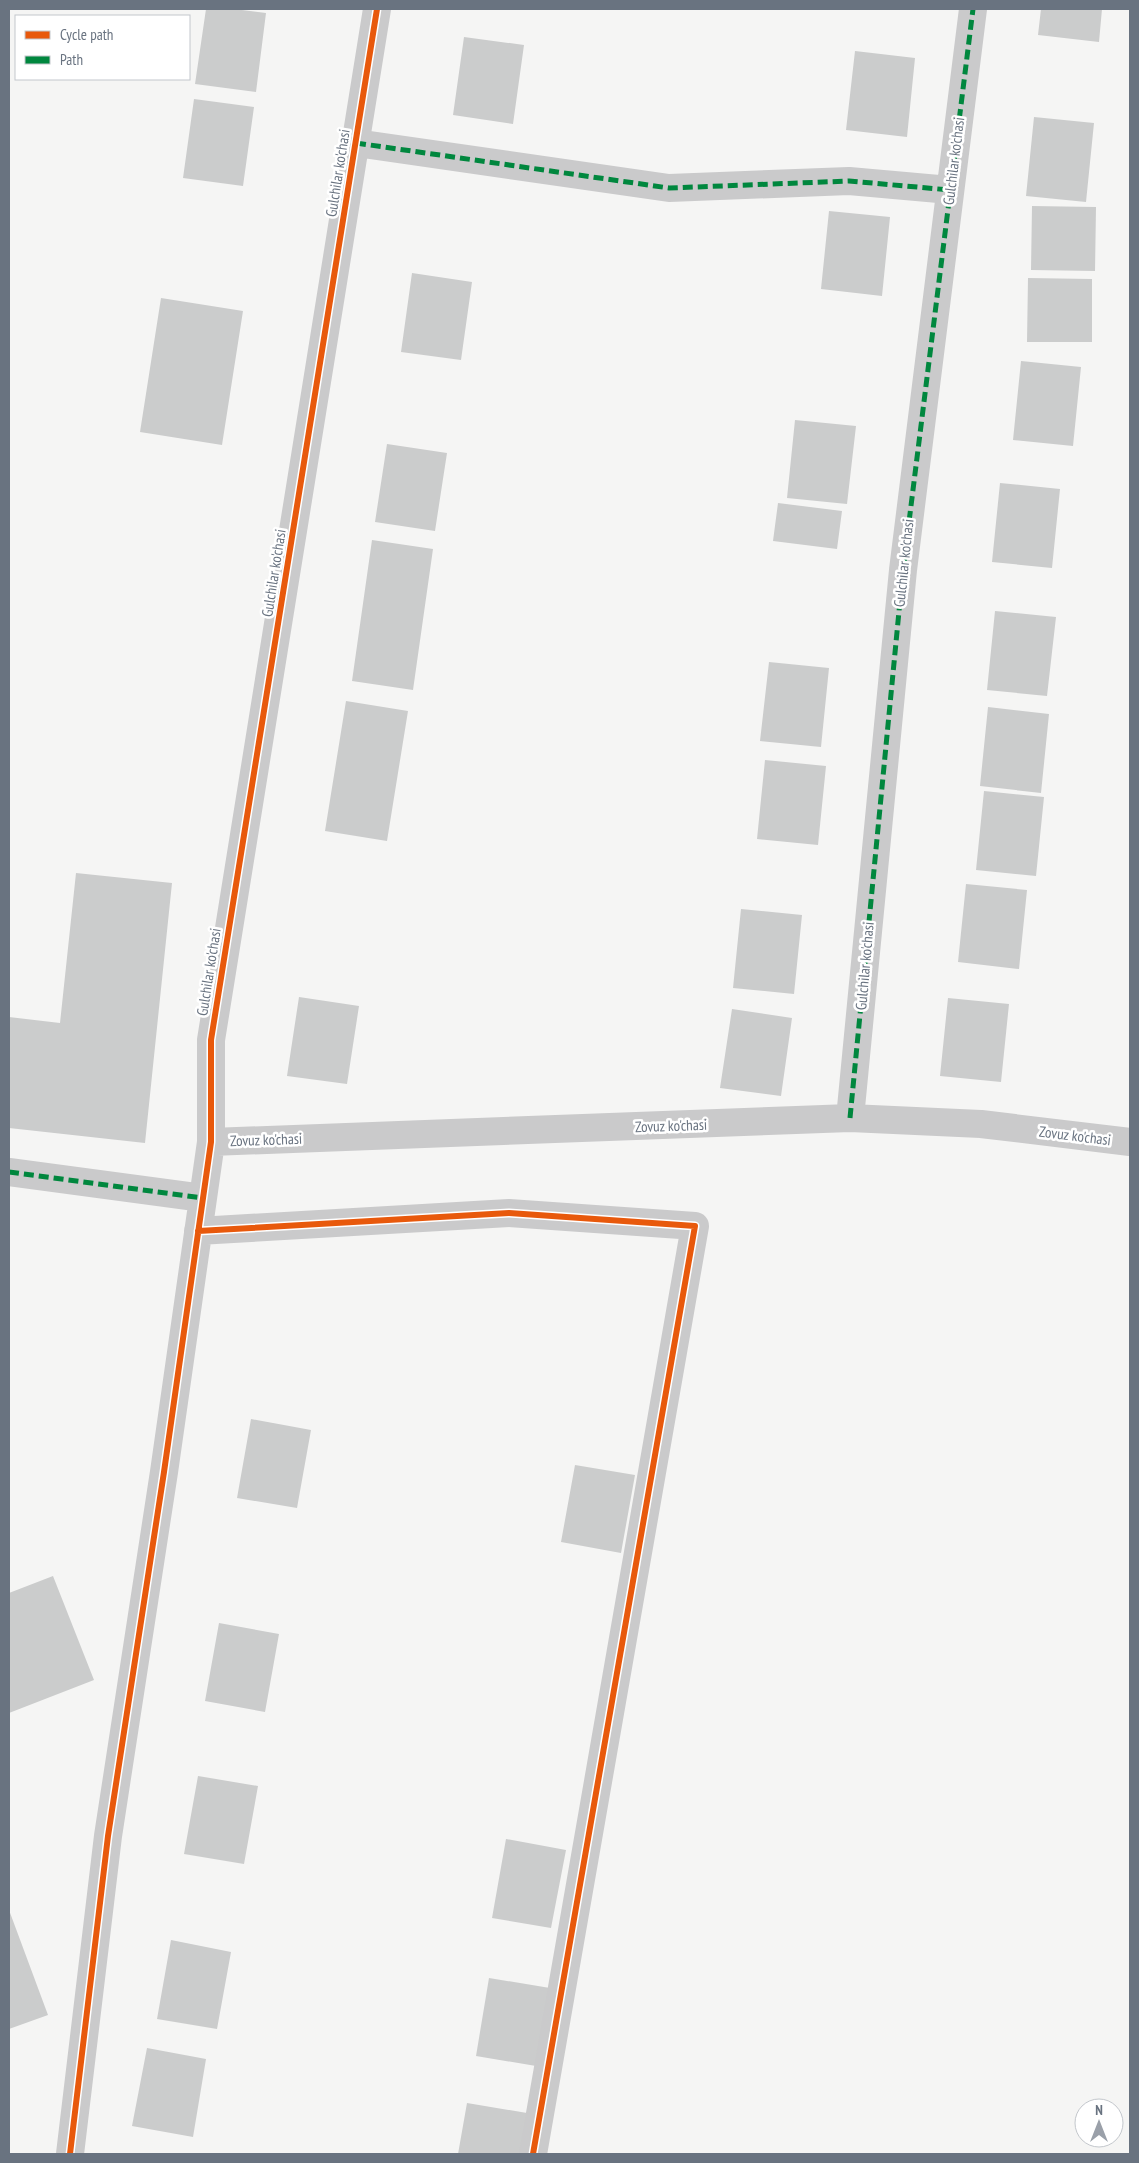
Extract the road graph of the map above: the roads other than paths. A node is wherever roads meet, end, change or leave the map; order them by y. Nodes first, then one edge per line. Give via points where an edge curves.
1 (377, 9) edge
2 (973, 9) edge
3 (356, 143) junction
4 (950, 190) junction
5 (850, 1118) junction
6 (210, 1142) junction
7 (1130, 1142) edge
8 (9, 1172) edge
9 (203, 1198) junction
10 (198, 1231) junction
11 (70, 2154) edge
12 (533, 2154) edge

1 - 3 street, Gulchilar ko'chasi
2 - 4 street, Gulchilar ko'chasi
3 - 4 street via 669,188 849,181
3 - 6 street, Gulchilar ko'chasi via 211,1040
4 - 5 street, Gulchilar ko'chasi via 903,570
5 - 6 street, Zovuz ko'chasi
5 - 7 street, Zovuz ko'chasi via 981,1124
6 - 9 street, Gulchilar ko'chasi
8 - 9 street
9 - 10 street, Gulchilar ko'chasi
10 - 11 street, Gulchilar ko'chasi via 108,1836
10 - 12 street via 509,1213 695,1226

